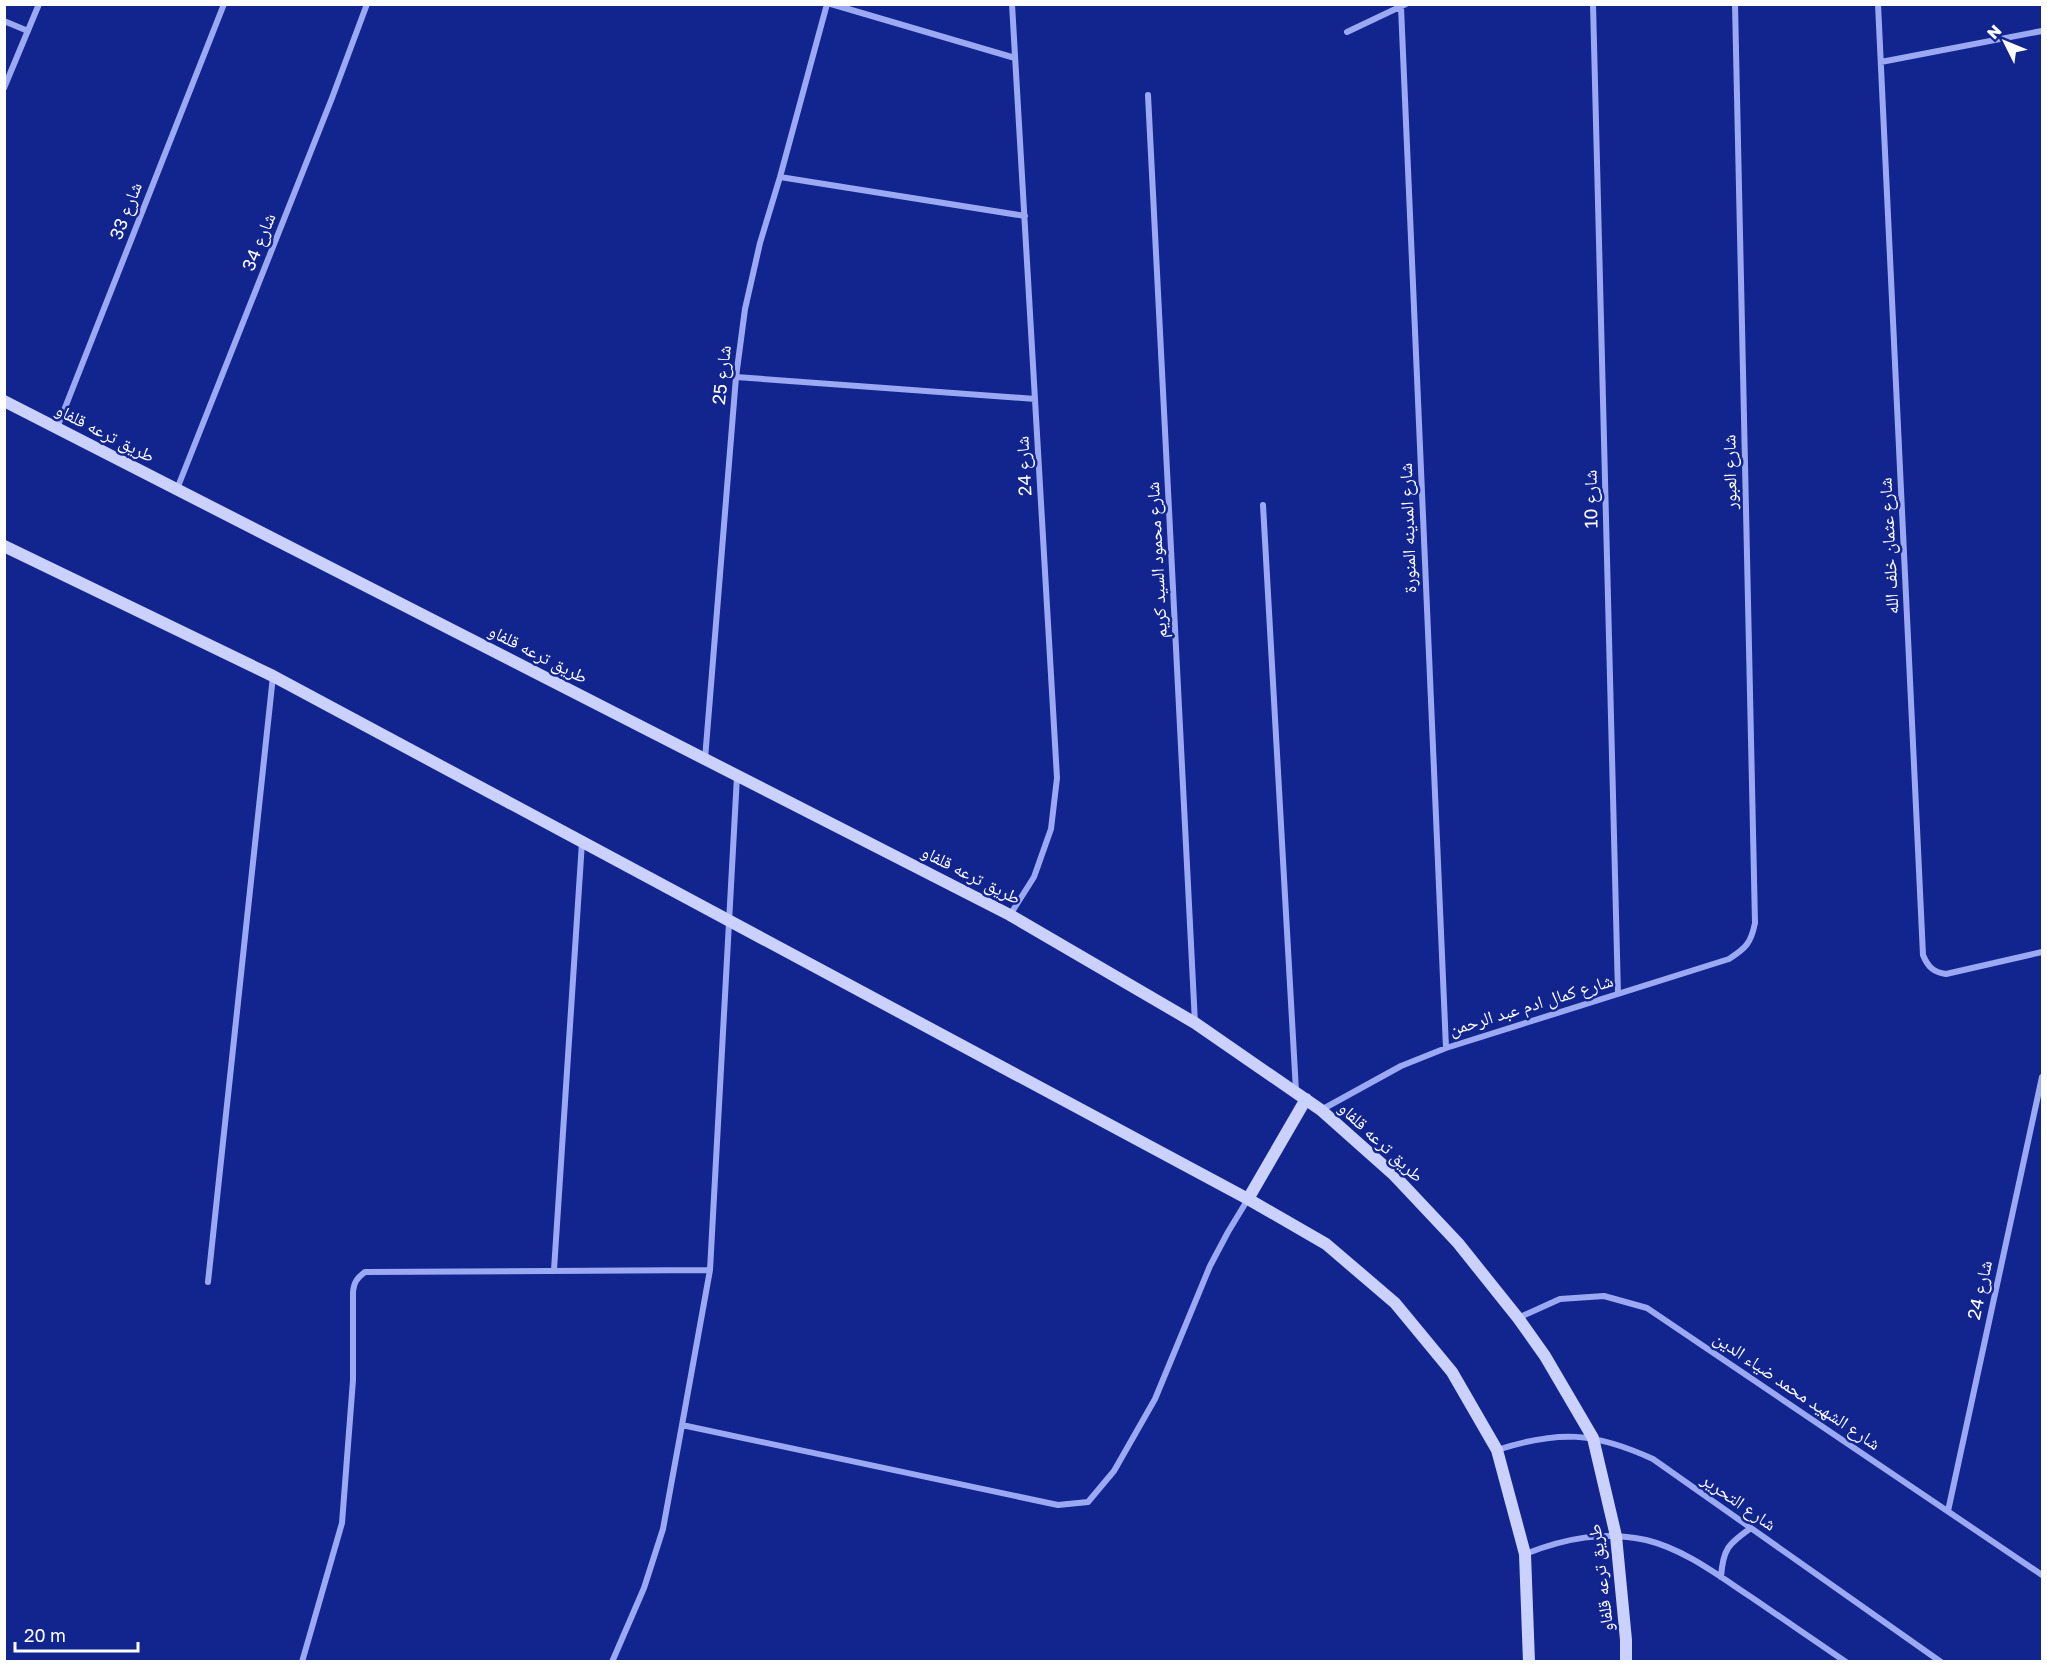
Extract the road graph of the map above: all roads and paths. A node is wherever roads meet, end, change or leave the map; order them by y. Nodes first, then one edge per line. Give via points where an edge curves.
1 (39, 4) edge
2 (224, 4) edge
3 (367, 4) edge
4 (829, 4) edge
5 (1012, 4) edge
6 (1593, 4) edge
7 (1735, 4) edge
8 (1878, 4) edge
9 (1404, 6) edge
10 (4, 21) edge
11 (28, 31) junction
12 (2043, 31) edge
13 (1347, 32) dead end
14 (1015, 58) junction
15 (1881, 62) junction
16 (4, 88) edge
17 (1148, 95) dead end
18 (780, 177) junction
19 (1025, 216) junction
20 (736, 377) junction
21 (1035, 399) junction
22 (4, 401) edge
23 (57, 428) junction
24 (177, 490) junction
25 (1263, 505) dead end
26 (4, 546) edge
27 (273, 676) junction
28 (705, 759) junction
29 (737, 776) junction
30 (582, 842) junction
31 (1010, 915) junction
32 (730, 921) junction
33 (1752, 939) joint
34 (2043, 952) edge
35 (1618, 994) junction
36 (1195, 1023) junction
37 (1446, 1048) junction
38 (2043, 1077) edge
39 (1301, 1095) junction
40 (1321, 1110) junction
41 (1248, 1199) junction
42 (554, 1270) junction
43 (710, 1270) junction
44 (208, 1282) dead end
45 (1518, 1318) junction
46 (682, 1425) junction
47 (1593, 1438) junction
48 (1497, 1450) junction
49 (1948, 1511) junction
50 (1751, 1528) junction
51 (1616, 1536) junction
52 (1525, 1554) junction
53 (2043, 1575) edge
54 (1721, 1577) junction
55 (302, 1662) edge
56 (612, 1662) edge
57 (1529, 1662) edge
58 (1626, 1662) edge
59 (1846, 1662) edge
60 (1941, 1662) edge

1 - 11 street
2 - 23 street, شارع 33
3 - 24 street, شارع 34
4 - 14 street
4 - 18 street, شارع 25
5 - 14 street, شارع 24
6 - 35 street, شارع 10
7 - 33 street, شارع العبور via 1755,911
8 - 15 street, شارع عثمان خلف الله
9 - 13 street
9 - 37 street, شارع المدينه المنورة
10 - 11 street
11 - 16 street
12 - 15 street
14 - 19 street, شارع 24
15 - 34 street, شارع عثمان خلف الله via 1923,955 1935,972 1946,975
17 - 36 street, شارع محمود السيد كريم
18 - 19 street
18 - 20 street, شارع 25 via 745,309
19 - 21 street, شارع 24
20 - 21 street
20 - 28 street, شارع 25
21 - 31 street, شارع 24 via 1057,778 1048,838 1034,877
22 - 23 street, طريق ترعه قلفاو
23 - 24 street, طريق ترعه قلفاو
24 - 28 street, طريق ترعه قلفاو
25 - 39 street
26 - 27 street
27 - 30 street
27 - 44 street
28 - 29 street, طريق ترعه قلفاو
29 - 31 street, طريق ترعه قلفاو
29 - 32 street
30 - 32 street
30 - 42 street
31 - 36 street, طريق ترعه قلفاو
32 - 41 street
32 - 43 street
33 - 35 street, شارع كمال ادم عبد الرحمن via 1743,951 1729,959
35 - 37 street, شارع كمال ادم عبد الرحمن
36 - 39 street, طريق ترعه قلفاو
37 - 40 street, شارع كمال ادم عبد الرحمن via 1401,1066
38 - 49 street, شارع 24
39 - 40 street, طريق ترعه قلفاو
39 - 41 street
40 - 45 street, طريق ترعه قلفاو via 1409,1191 1458,1243
41 - 46 street via 1210,1266 1155,1400 1114,1471 1088,1502 1058,1505
41 - 48 street via 1326,1244 1395,1303 1452,1372
42 - 43 street
42 - 55 street via 365,1272 358,1277 353,1292 353,1380 342,1523
43 - 46 street
45 - 47 street, طريق ترعه قلفاو
45 - 49 street, شارع الشهيد محمد ضياء الدين via 1560,1299 1604,1296 1647,1308
46 - 56 street via 663,1529 644,1588
47 - 48 street, شارع التحرير via 1528,1440
47 - 50 street, شارع التحرير via 1653,1459
47 - 51 street, طريق ترعه قلفاو
48 - 52 street
49 - 53 street, شارع الشهيد محمد ضياء الدين
50 - 54 street via 1733,1540 1723,1557
50 - 60 street, شارع التحرير
51 - 52 street via 1555,1543
51 - 54 street via 1648,1541 1678,1552
51 - 58 street, طريق ترعه قلفاو
52 - 57 street
54 - 59 street

